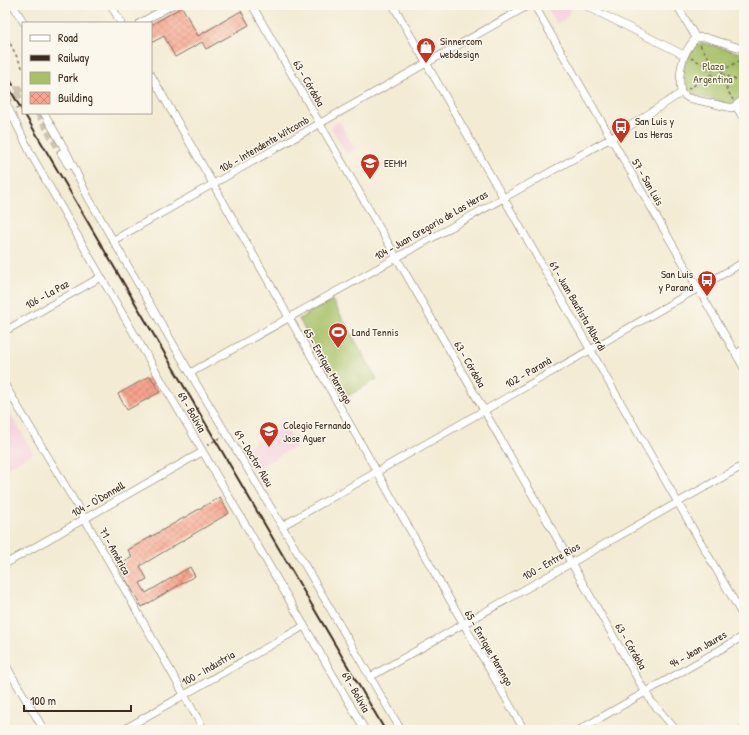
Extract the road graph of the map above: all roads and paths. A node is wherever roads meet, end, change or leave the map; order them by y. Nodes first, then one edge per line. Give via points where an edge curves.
1 (14, 5) edge
2 (111, 5) edge
3 (172, 5) edge
4 (252, 5) edge
5 (393, 5) edge
6 (529, 5) edge
7 (536, 5) edge
8 (584, 5) edge
9 (677, 5) edge
10 (23, 22) edge
11 (120, 22) edge
12 (142, 22) edge
13 (5, 33) edge
14 (696, 38) junction
15 (744, 49) edge
16 (684, 55) junction
17 (744, 58) edge
18 (426, 62) junction
19 (22, 67) edge
20 (715, 67) junction
21 (713, 69) junction
22 (722, 71) junction
23 (712, 74) junction
24 (722, 74) junction
25 (152, 77) edge
26 (720, 77) junction
27 (744, 83) edge
28 (681, 93) junction
29 (744, 98) edge
30 (5, 102) edge
31 (736, 106) junction
32 (45, 114) edge
33 (744, 120) edge
34 (320, 124) junction
35 (611, 138) junction
36 (61, 153) tunnel mouth
37 (213, 185) junction
38 (88, 197) junction
39 (503, 197) junction
40 (114, 240) junction
41 (396, 258) junction
42 (744, 262) edge
43 (101, 277) junction
44 (697, 288) junction
45 (288, 319) junction
46 (5, 331) edge
47 (591, 349) junction
48 (744, 349) edge
49 (736, 354) junction
50 (744, 368) edge
51 (190, 373) junction
52 (5, 385) edge
53 (484, 410) junction
54 (226, 434) junction
55 (202, 450) junction
56 (744, 465) edge
57 (375, 471) junction
58 (678, 502) junction
59 (85, 519) junction
60 (282, 526) junction
61 (571, 562) junction
62 (5, 564) edge
63 (744, 618) edge
64 (463, 624) junction
65 (304, 626) junction
66 (744, 636) edge
67 (5, 664) edge
68 (370, 677) junction
69 (645, 692) junction
70 (184, 695) junction
71 (44, 730) edge
72 (123, 730) edge
73 (204, 730) edge
74 (366, 730) edge
75 (401, 730) edge
76 (524, 730) edge
77 (579, 730) edge
78 (676, 730) edge

1 - 10 street
2 - 11 street
3 - 12 street
4 - 34 street, 63 - Córdoba
5 - 18 street, 61 - Juan Bautista Alberdi
6 - 18 street, 106 - Intendente Witcomb
7 - 35 street, 57 - San Luis
8 - 16 street
9 - 14 street
13 - 19 path
14 - 15 street via 704,37
14 - 16 street
14 - 20 path
16 - 21 path
16 - 28 street via 680,74
17 - 22 path
18 - 34 street, 106 - Intendente Witcomb
18 - 39 street, 61 - Juan Bautista Alberdi
20 - 21 path
20 - 22 path
21 - 23 path
22 - 24 path
23 - 26 path
23 - 28 path
24 - 26 path
24 - 27 path
25 - 37 street, 65 - Enrique Marengo
26 - 31 path
28 - 31 street via 688,98 727,108
28 - 35 street, 104 - Juan Gregorio de Las Heras
29 - 31 street
30 - 43 street, 69 - Bolivia via 32,156
31 - 33 street
32 - 38 street, 69 - Doctor Aleu
34 - 37 street, 106 - Intendente Witcomb
34 - 41 street, 63 - Córdoba
35 - 39 street, 104 - Juan Gregorio de Las Heras
35 - 44 street, 57 - San Luis
36 - 38 street, 69 - Doctor Aleu
37 - 40 street, 106 - Intendente Witcomb
37 - 45 street, 65 - Enrique Marengo
38 - 40 street, 69 - Doctor Aleu
39 - 41 street, 104 - Juan Gregorio de Las Heras
39 - 47 street, 61 - Juan Bautista Alberdi
40 - 51 street, 69 - Doctor Aleu
41 - 45 street, 104 - Juan Gregorio de Las Heras
41 - 53 street, 63 - Córdoba
42 - 44 street, 102 - Paraná
43 - 46 street, 106 - La Paz
43 - 55 street, 69 - Bolivia
44 - 47 street, 102 - Paraná
44 - 49 street, 57 - San Luis
45 - 51 street, 104 - Juan Gregorio de Las Heras
45 - 57 street, 65 - Enrique Marengo
47 - 53 street, 102 - Paraná
47 - 58 street, 61 - Juan Bautista Alberdi
48 - 49 street
49 - 50 street, 57 - San Luis
51 - 54 street, 69 - Doctor Aleu
52 - 59 street, 71 - América
53 - 57 street, 102 - Paraná
53 - 61 street, 63 - Córdoba
54 - 55 path
54 - 60 street, 69 - Doctor Aleu
55 - 59 street, 104 - O'Donnell
55 - 65 street, 69 - Bolivia
56 - 58 street, 100 - Entre Ríos
57 - 60 street, 102 - Paraná
57 - 64 street, 65 - Enrique Marengo
58 - 61 street, 100 - Entre Ríos
58 - 63 street, 61 - Juan Bautista Alberdi
59 - 62 street, 104 - O'Donnell
59 - 70 street, 71 - América
60 - 68 street, 69 - Doctor Aleu
61 - 64 street, 100 - Entre Ríos
61 - 69 street, 63 - Córdoba
64 - 68 street, 100 - Entre Ríos
64 - 76 street, 65 - Enrique Marengo
65 - 70 street, 100 - Industria
65 - 74 street, 69 - Bolivia
66 - 69 street, 94 - Jean Jaures
67 - 71 street
68 - 75 street, 69 - Doctor Aleu
69 - 77 street, 94 - Jean Jaures
69 - 78 street, 63 - Córdoba
70 - 72 street, 100 - Industria
70 - 73 street, 71 - América

